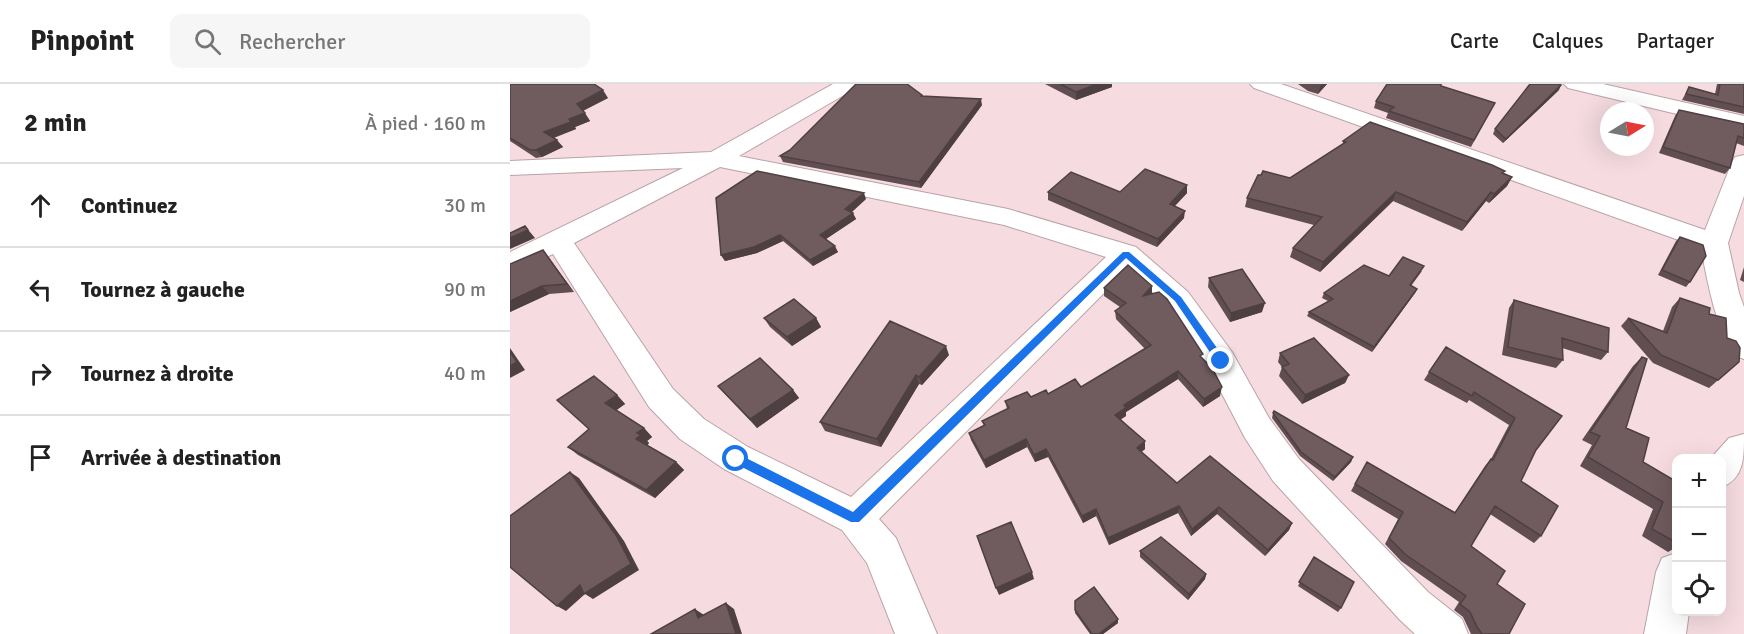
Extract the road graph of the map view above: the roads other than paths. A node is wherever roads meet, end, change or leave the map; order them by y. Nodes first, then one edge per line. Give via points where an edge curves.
1 (849, 84) edge
2 (1261, 84) edge
3 (1575, 84) edge
4 (1744, 123) edge
5 (717, 159) junction
6 (1744, 162) edge
7 (510, 168) edge
8 (559, 241) junction
9 (1714, 243) junction
10 (1126, 254) junction
11 (510, 264) edge
12 (1744, 347) edge
13 (855, 518) junction
14 (1672, 598) edge
15 (916, 634) edge
16 (1447, 634) edge
17 (1665, 634) edge

1 - 5 street
2 - 9 street
3 - 4 street
5 - 7 street
5 - 8 street
5 - 10 street via 1008,217
6 - 9 street
8 - 11 street
8 - 13 street via 661,398 692,429 736,459
9 - 12 street via 1724,293
10 - 13 street
10 - 16 street via 1178,299 1221,361 1257,428 1286,470 1414,606
13 - 15 street via 882,551
14 - 17 street

